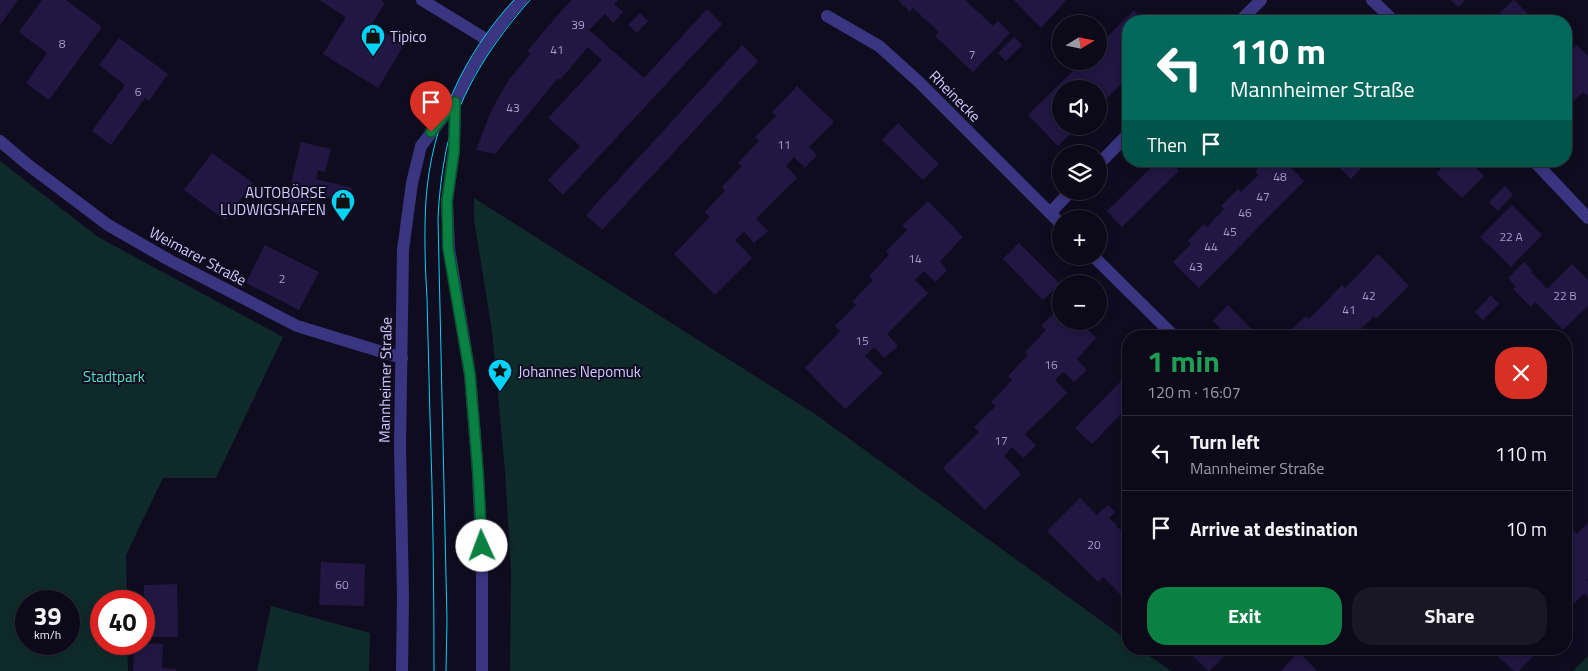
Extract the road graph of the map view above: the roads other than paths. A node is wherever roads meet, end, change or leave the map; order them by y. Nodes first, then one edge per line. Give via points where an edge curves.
1 (422, 0) edge
2 (522, 0) edge
3 (1261, 0) edge
4 (1372, 0) edge
5 (1246, 15) edge
6 (1388, 15) edge
7 (827, 16) dead end
8 (489, 41) junction
9 (455, 102) junction
10 (1122, 140) edge
11 (0, 141) edge
12 (1107, 156) edge
13 (1540, 167) edge
14 (1063, 200) edge
15 (1050, 213) joint
16 (1588, 218) edge
17 (1103, 265) edge
18 (1168, 330) edge
19 (402, 358) junction
20 (402, 671) edge
21 (482, 671) edge

1 - 8 street
2 - 8 street, Mannheimer Straße
3 - 5 street
4 - 6 street
7 - 15 street, Rheinecke via 879,46
8 - 9 street, Mannheimer Straße
9 - 19 street, Mannheimer Straße via 421,146 412,183 403,250
9 - 21 street, Mannheimer Straße via 454,151 447,201 448,248 470,375 478,473
10 - 12 street
11 - 19 street, Weimarer Straße via 108,225 169,260 297,326
13 - 16 street
14 - 15 street
17 - 18 street
19 - 20 street, Mannheimer Straße

